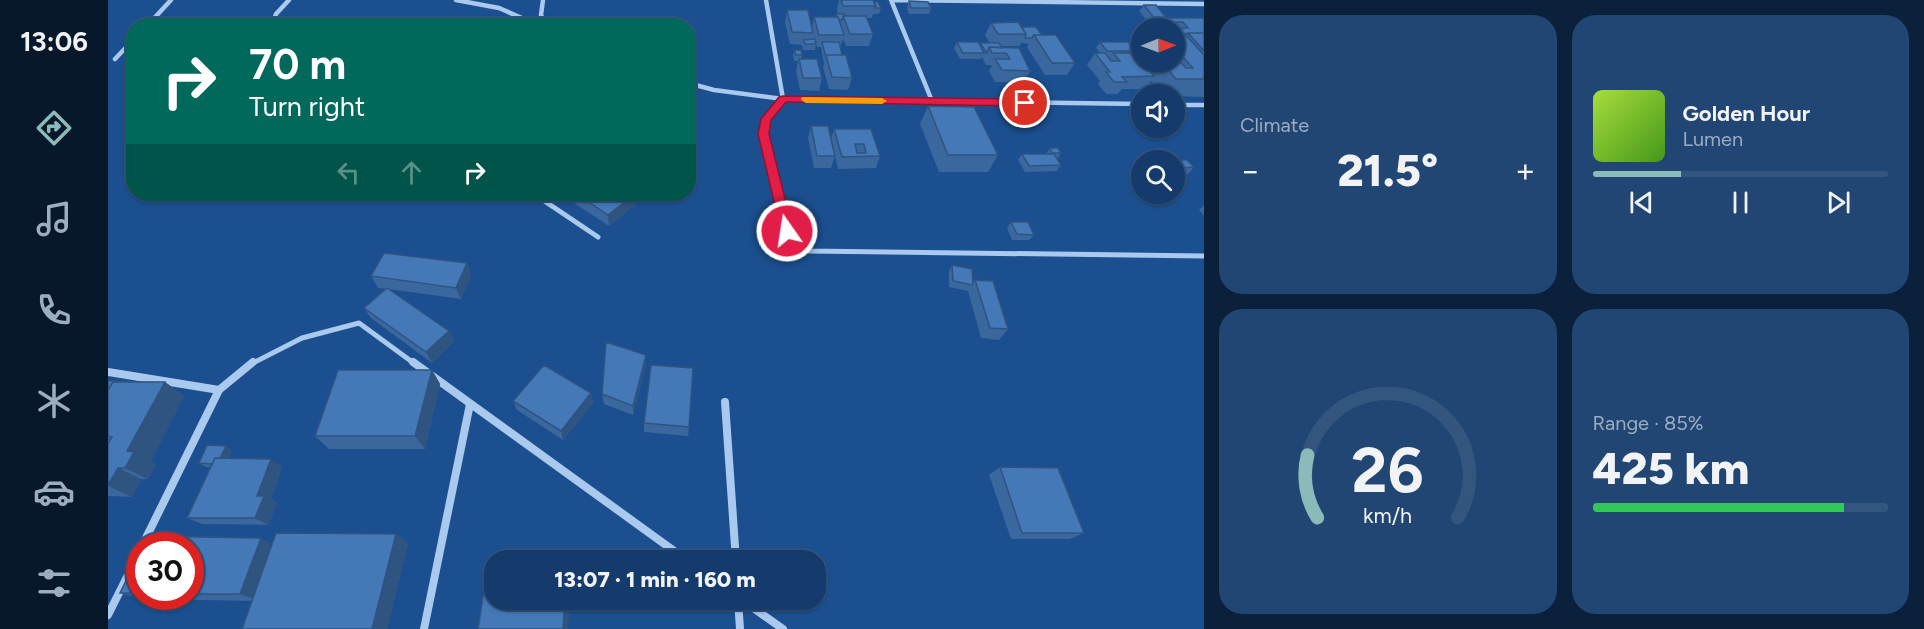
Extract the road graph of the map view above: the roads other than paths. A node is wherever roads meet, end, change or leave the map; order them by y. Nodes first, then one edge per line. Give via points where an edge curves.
1 (171, 0) edge
2 (289, 0) edge
3 (456, 0) edge
4 (543, 0) edge
5 (766, 0) edge
6 (891, 0) edge
7 (1121, 1) edge
8 (1204, 3) edge
9 (154, 18) edge
10 (275, 18) edge
11 (526, 18) edge
12 (542, 18) edge
13 (126, 47) edge
14 (115, 59) dead end
15 (696, 85) edge
16 (783, 99) junction
17 (932, 101) junction
18 (1131, 104) edge
19 (1185, 105) edge
20 (1204, 105) edge
21 (544, 201) edge
22 (598, 237) dead end
23 (1204, 256) edge
24 (108, 372) edge
25 (219, 390) junction
26 (725, 402) dead end
27 (470, 404) junction
28 (149, 532) edge
29 (673, 550) edge
30 (735, 550) edge
31 (126, 579) edge
32 (740, 610) edge
33 (755, 610) edge
34 (108, 615) edge
35 (424, 629) edge
36 (740, 629) edge
37 (783, 629) edge

1 - 9 street
2 - 10 street
3 - 11 street via 489,4
4 - 12 street
5 - 16 street
6 - 7 street
6 - 17 street
7 - 8 street
13 - 14 street
15 - 16 street
16 - 17 street
16 - 23 street via 766,119 763,134 787,231 793,242 809,251
17 - 18 street
19 - 20 street
21 - 22 street
24 - 25 street
25 - 27 street via 256,360 302,338 359,323
25 - 28 street
26 - 30 street
27 - 29 street
27 - 35 street
31 - 34 street
32 - 36 street
33 - 37 street

